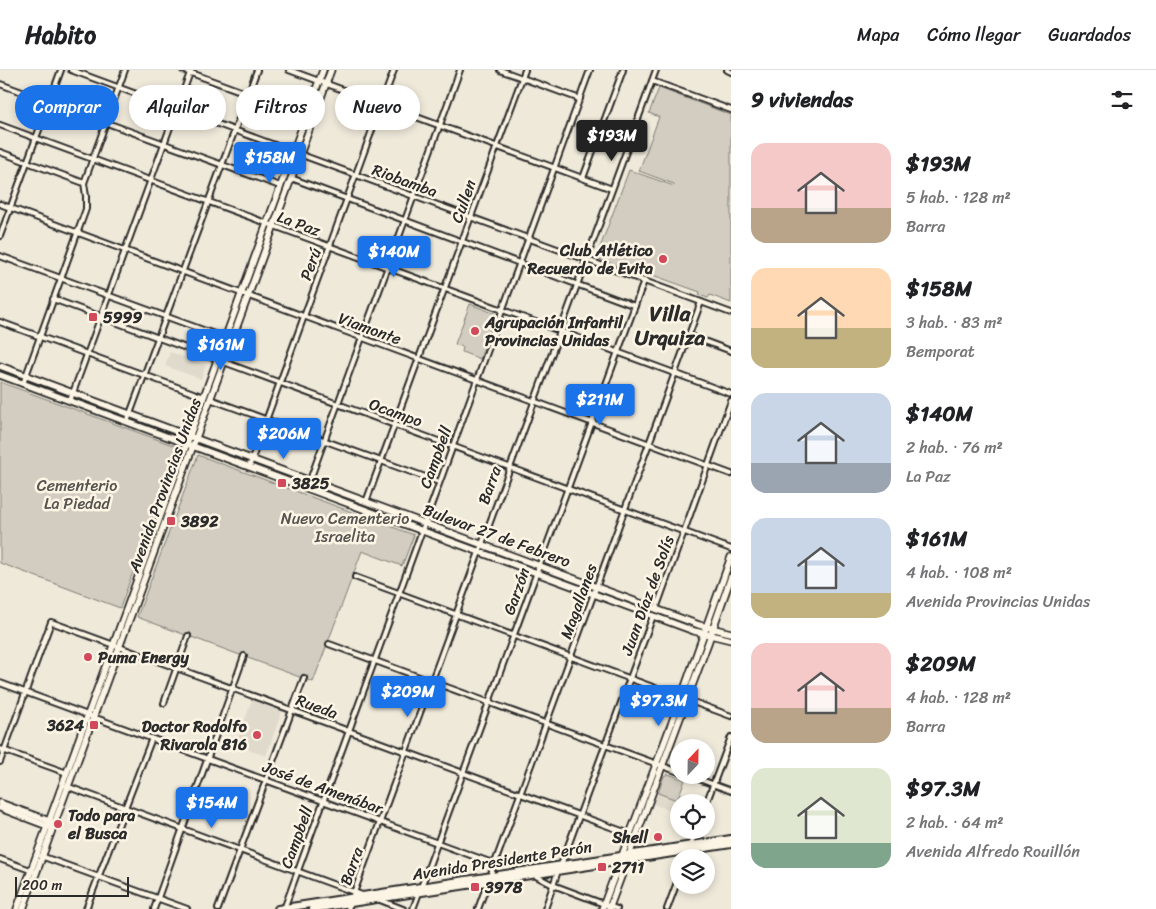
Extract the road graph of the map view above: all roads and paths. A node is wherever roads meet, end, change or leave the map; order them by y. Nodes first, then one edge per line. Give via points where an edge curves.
1 (61, 70) edge
2 (71, 70) edge
3 (125, 70) edge
4 (183, 70) edge
5 (257, 70) edge
6 (289, 70) edge
7 (323, 70) edge
8 (331, 70) edge
9 (394, 70) edge
10 (460, 70) edge
11 (500, 70) edge
12 (525, 70) edge
13 (590, 70) edge
14 (622, 70) edge
15 (656, 70) edge
16 (727, 70) edge
17 (191, 71) edge
18 (731, 72) edge
19 (522, 78) junction
20 (319, 81) junction
21 (652, 81) junction
22 (0, 84) edge
23 (326, 84) junction
24 (55, 85) edge
25 (111, 85) edge
26 (186, 85) edge
27 (251, 85) edge
28 (318, 85) edge
29 (389, 85) edge
30 (335, 87) edge
31 (119, 88) joint
32 (236, 89) edge
33 (15, 90) edge
34 (129, 92) edge
35 (580, 99) junction
36 (731, 110) edge
37 (420, 118) edge
38 (0, 125) edge
39 (440, 125) junction
40 (236, 126) edge
41 (119, 128) edge
42 (226, 128) edge
43 (39, 130) edge
44 (104, 130) edge
45 (169, 130) edge
46 (301, 130) edge
47 (372, 130) edge
48 (234, 131) junction
49 (36, 138) junction
50 (164, 144) junction
51 (496, 146) junction
52 (0, 152) edge
53 (292, 153) junction
54 (300, 155) junction
55 (93, 160) junction
56 (27, 162) junction
57 (222, 165) junction
58 (554, 168) junction
59 (354, 175) junction
60 (291, 178) junction
61 (583, 178) junction
62 (150, 181) junction
63 (84, 183) junction
64 (280, 186) junction
65 (612, 189) junction
66 (414, 197) junction
67 (346, 199) junction
68 (208, 202) junction
69 (0, 204) edge
70 (10, 208) junction
71 (470, 218) junction
72 (405, 221) junction
73 (267, 224) junction
74 (273, 226) junction
75 (77, 233) junction
76 (0, 236) edge
77 (528, 239) junction
78 (461, 242) junction
79 (330, 247) junction
80 (125, 251) junction
81 (0, 256) edge
82 (586, 260) junction
83 (519, 263) junction
84 (387, 268) junction
85 (182, 272) junction
86 (61, 278) junction
87 (644, 281) junction
88 (576, 284) junction
89 (444, 289) junction
90 (244, 295) junction
91 (109, 296) junction
92 (53, 299) junction
93 (700, 302) junction
94 (634, 306) junction
95 (502, 310) junction
96 (731, 313) edge
97 (166, 316) junction
98 (101, 317) junction
99 (304, 317) junction
100 (0, 322) edge
101 (559, 331) junction
102 (688, 335) junction
103 (40, 337) junction
104 (158, 338) junction
105 (225, 338) junction
106 (362, 338) junction
107 (731, 351) edge
108 (617, 352) junction
109 (87, 354) junction
110 (418, 359) junction
111 (220, 361) junction
112 (0, 366) edge
113 (674, 373) junction
114 (0, 375) edge
115 (144, 375) junction
116 (26, 376) junction
117 (476, 380) junction
118 (280, 383) junction
119 (23, 384) junction
120 (73, 393) junction
121 (731, 394) edge
122 (207, 398) junction
123 (70, 401) junction
124 (533, 401) junction
125 (731, 401) edge
126 (338, 404) junction
127 (130, 414) junction
128 (266, 420) junction
129 (127, 422) junction
130 (591, 423) junction
131 (394, 425) junction
132 (192, 437) junction
133 (324, 441) junction
134 (649, 444) junction
135 (190, 445) junction
136 (452, 446) junction
137 (252, 459) junction
138 (381, 462) junction
139 (708, 466) junction
140 (249, 467) junction
141 (509, 467) junction
142 (731, 474) edge
143 (310, 480) junction
144 (438, 482) junction
145 (307, 488) junction
146 (567, 488) junction
147 (367, 502) junction
148 (364, 509) junction
149 (625, 510) junction
150 (424, 522) junction
151 (421, 530) junction
152 (684, 531) junction
153 (481, 544) junction
154 (731, 549) edge
155 (478, 551) junction
156 (731, 557) edge
157 (538, 565) junction
158 (536, 572) junction
159 (731, 576) edge
160 (355, 577) dead end
161 (597, 587) junction
162 (398, 593) junction
163 (594, 594) junction
164 (656, 609) junction
165 (456, 614) junction
166 (653, 616) junction
167 (708, 631) junction
168 (731, 633) edge
169 (513, 635) junction
170 (188, 636) dead end
171 (731, 640) edge
172 (329, 644) dead end
173 (117, 646) junction
174 (244, 656) dead end
175 (571, 657) junction
176 (374, 660) junction
177 (176, 668) junction
178 (304, 678) dead end
179 (630, 679) junction
180 (432, 681) junction
181 (0, 684) edge
182 (233, 688) junction
183 (25, 693) junction
184 (684, 699) junction
185 (488, 702) junction
186 (164, 703) dead end
187 (292, 710) junction
188 (91, 716) junction
189 (731, 716) edge
190 (547, 723) junction
191 (348, 731) junction
192 (731, 737) edge
193 (152, 738) junction
194 (605, 745) junction
195 (2, 750) edge
196 (729, 751) edge
197 (406, 752) junction
198 (208, 759) junction
199 (0, 762) edge
200 (660, 765) junction
201 (670, 769) edge
202 (66, 773) junction
203 (463, 773) junction
204 (266, 780) junction
205 (714, 785) junction
206 (65, 786) junction
207 (731, 791) edge
208 (521, 794) junction
209 (710, 794) edge
210 (323, 801) junction
211 (0, 803) edge
212 (0, 808) edge
213 (125, 808) junction
214 (579, 815) junction
215 (380, 822) junction
216 (50, 824) junction
217 (183, 829) junction
218 (630, 834) junction
219 (731, 838) edge
220 (437, 842) junction
221 (731, 844) edge
222 (695, 849) edge
223 (700, 849) edge
224 (240, 850) junction
225 (670, 853) edge
226 (39, 856) junction
227 (625, 858) junction
228 (0, 859) edge
229 (496, 864) junction
230 (560, 868) junction
231 (34, 871) junction
232 (298, 871) junction
233 (534, 875) junction
234 (99, 877) junction
235 (490, 879) junction
236 (554, 885) junction
237 (420, 889) junction
238 (673, 894) edge
239 (158, 898) junction
240 (376, 899) junction
241 (352, 900) edge
242 (607, 907) edge
243 (17, 909) edge
244 (23, 909) edge
245 (86, 909) edge
246 (154, 909) edge
247 (187, 909) edge
248 (218, 909) edge
249 (282, 909) edge
250 (312, 909) edge
251 (403, 909) edge
252 (413, 909) edge
253 (478, 909) edge
254 (545, 909) edge
255 (617, 909) edge
256 (667, 909) edge

1 - 24 street
2 - 25 street, Riobamba
3 - 31 street
4 - 17 street
5 - 27 street
6 - 20 street
7 - 20 main road, Avenida Provincias Unidas
8 - 23 main road, Avenida Provincias Unidas
9 - 29 street, Perú
10 - 39 street
11 - 19 street
12 - 19 street, Cullen
13 - 35 street, Campbell
14 - 61 street
15 - 21 street, Barra
16 - 18 street
17 - 26 street
17 - 32 street
19 - 35 street
19 - 51 street, Cullen
20 - 23 street
20 - 28 main road, Avenida Provincias Unidas
21 - 36 street
21 - 65 street, Barra
22 - 33 street
23 - 30 street
23 - 54 main road, Avenida Provincias Unidas
31 - 34 street, Riobamba
35 - 58 street, Campbell
37 - 39 street
38 - 49 street, La Paz
39 - 51 street
39 - 66 street
40 - 48 street
41 - 50 street
42 - 48 street, Riobamba
43 - 49 street
44 - 55 street
45 - 50 street
46 - 53 main road, Avenida Provincias Unidas
47 - 59 street, Perú
48 - 53 street, Riobamba
48 - 57 street
49 - 55 street, La Paz
49 - 56 street
50 - 57 street
50 - 62 street
51 - 58 street
51 - 71 street, Cullen
52 - 56 street
53 - 54 street, Riobamba
53 - 64 main road, Avenida Provincias Unidas
54 - 59 street, Riobamba
54 - 60 main road, Avenida Provincias Unidas
55 - 62 street, La Paz
55 - 63 street
56 - 63 street
56 - 70 street
57 - 64 street
57 - 68 street
58 - 61 street
58 - 77 street, Campbell
59 - 66 street, Riobamba
59 - 67 street, Perú
60 - 67 street
60 - 74 main road, Avenida Provincias Unidas
61 - 65 street
62 - 68 street, La Paz
62 - 80 street
63 - 75 street via 86,209
64 - 73 main road, Avenida Provincias Unidas
65 - 82 street, Barra
66 - 71 street, Riobamba
66 - 72 street
67 - 72 street
67 - 79 street, Perú
68 - 73 street, La Paz
68 - 85 street
69 - 70 street, Viamonte
70 - 75 street, Viamonte
70 - 76 street
71 - 77 street, Riobamba
71 - 78 street, Cullen
72 - 78 street
72 - 84 street
73 - 74 street, La Paz
73 - 90 main road, Avenida Provincias Unidas
74 - 79 street, La Paz
74 - 90 main road, Avenida Provincias Unidas
75 - 80 street, Viamonte
75 - 86 street
77 - 82 street, Riobamba
77 - 83 street, Campbell
78 - 83 street
78 - 89 street, Cullen
79 - 84 street, La Paz
79 - 99 street, Perú
80 - 85 street, Viamonte
80 - 91 street
81 - 86 street
82 - 87 street, Riobamba
82 - 88 street, Barra
83 - 88 street
83 - 95 street, Campbell
84 - 89 street, La Paz
84 - 106 street
85 - 90 street, Viamonte
85 - 97 street
86 - 91 street
86 - 92 street
87 - 93 street, Riobamba
87 - 94 street, Garzón
88 - 94 street
88 - 101 street, Barra
89 - 95 street, La Paz
89 - 110 street, Cullen
90 - 99 street, Viamonte
90 - 105 main road, Avenida Provincias Unidas
90 - 111 main road, Avenida Provincias Unidas
91 - 97 street
91 - 98 street
92 - 98 street, Ocampo
92 - 103 street
93 - 96 street, Riobamba
93 - 102 street, Magallanes
94 - 108 street, Garzón
95 - 101 street, La Paz
95 - 117 street, Campbell
97 - 104 street
97 - 105 street
98 - 104 street, Ocampo
98 - 109 street
99 - 106 street, Viamonte
99 - 118 street, Perú
100 - 103 street
101 - 108 street, La Paz
101 - 124 street, Barra
102 - 107 street
102 - 113 street, Magallanes
103 - 109 street
103 - 116 street
104 - 111 street, Ocampo
104 - 115 street
105 - 111 main road, Avenida Provincias Unidas
106 - 110 street, Viamonte
106 - 126 street
108 - 113 street, La Paz
108 - 130 street, Garzón
109 - 115 street
109 - 120 street
110 - 117 street, Viamonte
110 - 131 street, Cullen
111 - 118 street, Ocampo
111 - 122 main road, Avenida Provincias Unidas
112 - 116 main road, Bulevar 27 de Febrero
113 - 121 street, La Paz
113 - 134 street, Magallanes
114 - 119 main road, Bulevar 27 de Febrero
115 - 122 street
115 - 127 street
116 - 119 street
116 - 120 main road, Bulevar 27 de Febrero
117 - 124 street, Viamonte
117 - 136 street, Campbell
118 - 126 street, Ocampo
118 - 128 street, Perú
119 - 123 main road, Bulevar 27 de Febrero
120 - 123 street
120 - 127 main road, Bulevar 27 de Febrero
122 - 128 street
122 - 132 main road, Avenida Provincias Unidas
123 - 129 main road, Bulevar 27 de Febrero
124 - 130 street, Viamonte
124 - 141 street, Barra
125 - 139 street, Juan Díaz de Solís
126 - 131 street, Ocampo
126 - 133 street
127 - 129 street
127 - 132 main road, Bulevar 27 de Febrero
128 - 133 street
128 - 137 street, Perú
129 - 135 main road, Bulevar 27 de Febrero
130 - 134 street, Viamonte
130 - 146 street, Garzón
131 - 136 street, Ocampo
131 - 138 street, Cullen
132 - 135 main road, Avenida Provincias Unidas
132 - 137 main road, Bulevar 27 de Febrero
133 - 138 street
133 - 143 street
134 - 139 street, Viamonte
134 - 149 street, Magallanes
135 - 140 main road, Bulevar 27 de Febrero
135 - 173 main road, Avenida Provincias Unidas
136 - 141 street, Ocampo
136 - 144 street, Campbell
137 - 140 street, Perú
137 - 143 main road, Bulevar 27 de Febrero
138 - 144 street
138 - 147 street, Cullen
139 - 142 street, Viamonte
139 - 152 street, Juan Díaz de Solís
140 - 145 main road, Bulevar 27 de Febrero
141 - 146 street, Ocampo
141 - 153 street, Barra
143 - 145 street
143 - 147 main road, Bulevar 27 de Febrero
144 - 150 street, Campbell
145 - 148 main road, Bulevar 27 de Febrero
146 - 149 street, Ocampo
146 - 157 street, Garzón
147 - 148 street, Cullen
147 - 150 main road, Bulevar 27 de Febrero
148 - 151 main road, Bulevar 27 de Febrero
149 - 152 street, Ocampo
149 - 161 street, Magallanes
150 - 151 street, Campbell
150 - 153 main road, Bulevar 27 de Febrero
151 - 155 main road, Bulevar 27 de Febrero
151 - 162 street, Campbell
152 - 154 street, Ocampo
152 - 164 street, Juan Díaz de Solís
153 - 155 street, Barra
153 - 157 main road, Bulevar 27 de Febrero
155 - 158 main road, Bulevar 27 de Febrero
155 - 165 street, Barra
156 - 167 main road
157 - 158 street, Garzón
157 - 161 main road, Bulevar 27 de Febrero
158 - 163 main road, Bulevar 27 de Febrero
158 - 169 street, Garzón
159 - 167 main road
160 - 162 street
161 - 163 street, Magallanes
161 - 164 main road, Bulevar 27 de Febrero
162 - 165 street
162 - 176 street, Campbell
163 - 166 main road, Bulevar 27 de Febrero
163 - 175 street, Magallanes
164 - 166 street, Juan Díaz de Solís
164 - 167 main road, Bulevar 27 de Febrero
165 - 169 street
165 - 180 street, Barra
166 - 167 main road, Bulevar 27 de Febrero
166 - 179 street, Juan Díaz de Solís
167 - 168 main road, Bulevar 27 de Febrero
167 - 171 main road, Bulevar 27 de Febrero
167 - 184 main road
169 - 175 street
169 - 185 street, Garzón
170 - 177 street
172 - 176 street
173 - 177 street, Rueda
173 - 183 street, Rueda via 51,622
173 - 188 main road, Avenida Provincias Unidas
174 - 182 street
175 - 179 street
175 - 190 street, Magallanes
176 - 180 street
176 - 191 street, Campbell
177 - 182 street, Rueda
177 - 186 street
178 - 187 street
179 - 184 street
179 - 194 street, Juan Díaz de Solís
180 - 185 street
180 - 197 street, Barra
181 - 183 street, José de Amenábar
182 - 187 street, Rueda
182 - 198 street
183 - 188 street, José de Amenábar
183 - 195 street
184 - 189 street
184 - 200 main road
185 - 190 street
185 - 203 street, Garzón
187 - 191 street, Rueda
187 - 204 street
188 - 193 street, José de Amenábar
188 - 202 main road, Avenida Provincias Unidas
188 - 206 main road, Avenida Provincias Unidas
190 - 194 street
190 - 208 street, Magallanes
191 - 197 street, Rueda
191 - 210 street, Campbell
192 - 196 street
193 - 198 street, José de Amenábar
193 - 213 street
194 - 200 street
194 - 214 street, Juan Díaz de Solís
195 - 199 street
195 - 202 street
196 - 205 street
197 - 203 street, Rueda
197 - 215 street, Barra
198 - 204 street, José de Amenábar
198 - 217 street
200 - 201 street
200 - 218 main road
200 - 227 main road
202 - 206 main road, Avenida Provincias Unidas
203 - 208 street, Rueda
203 - 220 street, Garzón
204 - 210 street, José de Amenábar
204 - 224 street
205 - 207 street
205 - 209 street
206 - 213 street
206 - 216 main road, Avenida Provincias Unidas
208 - 214 street, Rueda
208 - 229 street, Magallanes
210 - 215 street, José de Amenábar
210 - 232 street, Campbell
211 - 216 main road
212 - 216 main road
213 - 217 street
213 - 234 street
214 - 218 street, Rueda
214 - 230 street, Juan Díaz de Solís
215 - 220 street, José de Amenábar
215 - 241 street, Barra
216 - 226 main road, Avenida Provincias Unidas
217 - 224 street
217 - 239 street
218 - 227 main road
219 - 222 main road, Avenida Presidente Perón
220 - 229 street, José de Amenábar
220 - 237 street, Garzón
221 - 223 main road, Avenida Presidente Perón
224 - 232 street
224 - 248 street
225 - 227 main road, Avenida Presidente Perón
226 - 231 main road, Avenida Provincias Unidas
226 - 234 street
227 - 230 main road, Avenida Presidente Perón
227 - 242 main road
228 - 231 street
229 - 235 street, Magallanes
230 - 233 main road, Avenida Presidente Perón
230 - 235 main road, Avenida Presidente Perón
230 - 236 street, Juan Díaz de Solís
231 - 243 main road, Avenida Provincias Unidas
231 - 244 main road, Avenida Provincias Unidas
232 - 241 street
232 - 249 street, Campbell
233 - 235 main road, Avenida Presidente Perón
233 - 236 street
234 - 239 street
234 - 245 street
235 - 237 main road, Avenida Presidente Perón
235 - 253 street, Magallanes
236 - 242 street
236 - 254 street, Juan Díaz de Solís
237 - 240 main road, Avenida Presidente Perón
237 - 241 main road, Avenida Presidente Perón
237 - 252 street, Garzón
238 - 256 street
239 - 246 street
239 - 247 street
240 - 241 main road, Avenida Presidente Perón
240 - 251 street
241 - 249 main road, Avenida Presidente Perón
241 - 250 main road, Avenida Presidente Perón
242 - 255 street

